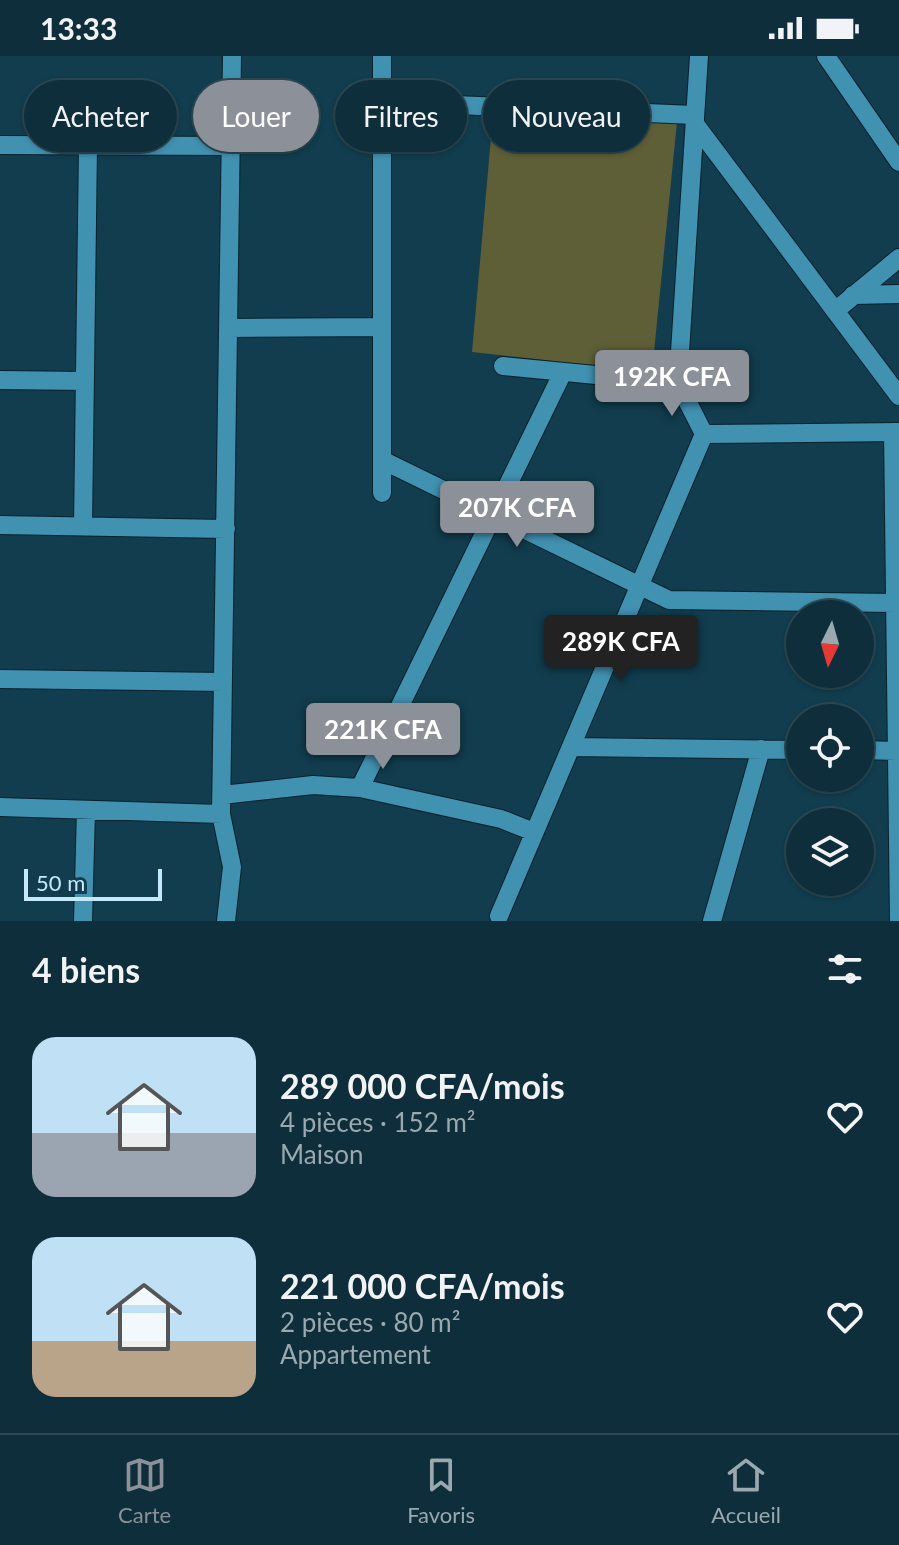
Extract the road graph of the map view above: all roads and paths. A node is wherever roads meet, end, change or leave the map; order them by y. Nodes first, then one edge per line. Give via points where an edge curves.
1 (232, 56) edge
2 (382, 56) edge
3 (699, 56) edge
4 (826, 56) edge
5 (232, 80) edge
6 (382, 80) edge
7 (467, 107) edge
8 (695, 119) junction
9 (0, 145) edge
10 (24, 145) edge
11 (88, 152) edge
12 (231, 152) edge
13 (382, 152) edge
14 (899, 162) edge
15 (899, 258) edge
16 (899, 294) edge
17 (853, 295) junction
18 (835, 311) junction
19 (382, 327) junction
20 (228, 328) junction
21 (503, 366) dead end
22 (563, 372) junction
23 (0, 380) edge
24 (85, 381) junction
25 (678, 383) junction
26 (899, 396) edge
27 (896, 432) edge
28 (704, 434) junction
29 (382, 460) junction
30 (382, 493) dead end
31 (493, 514) junction
32 (0, 525) edge
33 (83, 526) junction
34 (226, 529) junction
35 (897, 554) edge
36 (639, 585) junction
37 (895, 603) junction
38 (0, 679) edge
39 (223, 682) junction
40 (571, 747) junction
41 (761, 749) junction
42 (786, 750) edge
43 (874, 750) edge
44 (897, 751) junction
45 (360, 788) junction
46 (222, 795) junction
47 (0, 807) edge
48 (86, 810) junction
49 (898, 810) edge
50 (221, 814) junction
51 (534, 832) junction
52 (499, 916) dead end
53 (83, 921) edge
54 (226, 921) edge
55 (712, 921) edge
56 (899, 921) edge

1 - 5 street
2 - 6 street
3 - 8 street
4 - 14 street
7 - 8 street
8 - 18 street
8 - 25 street
9 - 10 street
11 - 24 street
12 - 20 street
13 - 19 street
15 - 17 street
16 - 17 street
17 - 18 street
18 - 26 street
19 - 20 street
19 - 29 street
20 - 34 street
21 - 22 street
22 - 25 street
22 - 31 street
23 - 24 street
24 - 33 street
25 - 28 street
27 - 28 street
27 - 35 street
28 - 36 street
29 - 30 street
29 - 31 street
31 - 36 street
31 - 45 street
32 - 33 street
33 - 34 street
34 - 39 street
35 - 37 street
36 - 37 street via 669,600
36 - 40 street
37 - 44 street
38 - 39 street
39 - 46 street
40 - 41 street
40 - 51 street
41 - 42 street
41 - 55 street
43 - 44 street
44 - 49 street
45 - 46 street via 313,785
45 - 51 street via 501,819
46 - 50 street
47 - 48 street
48 - 50 street
48 - 53 street
49 - 56 street
50 - 54 street via 232,867
51 - 52 street

